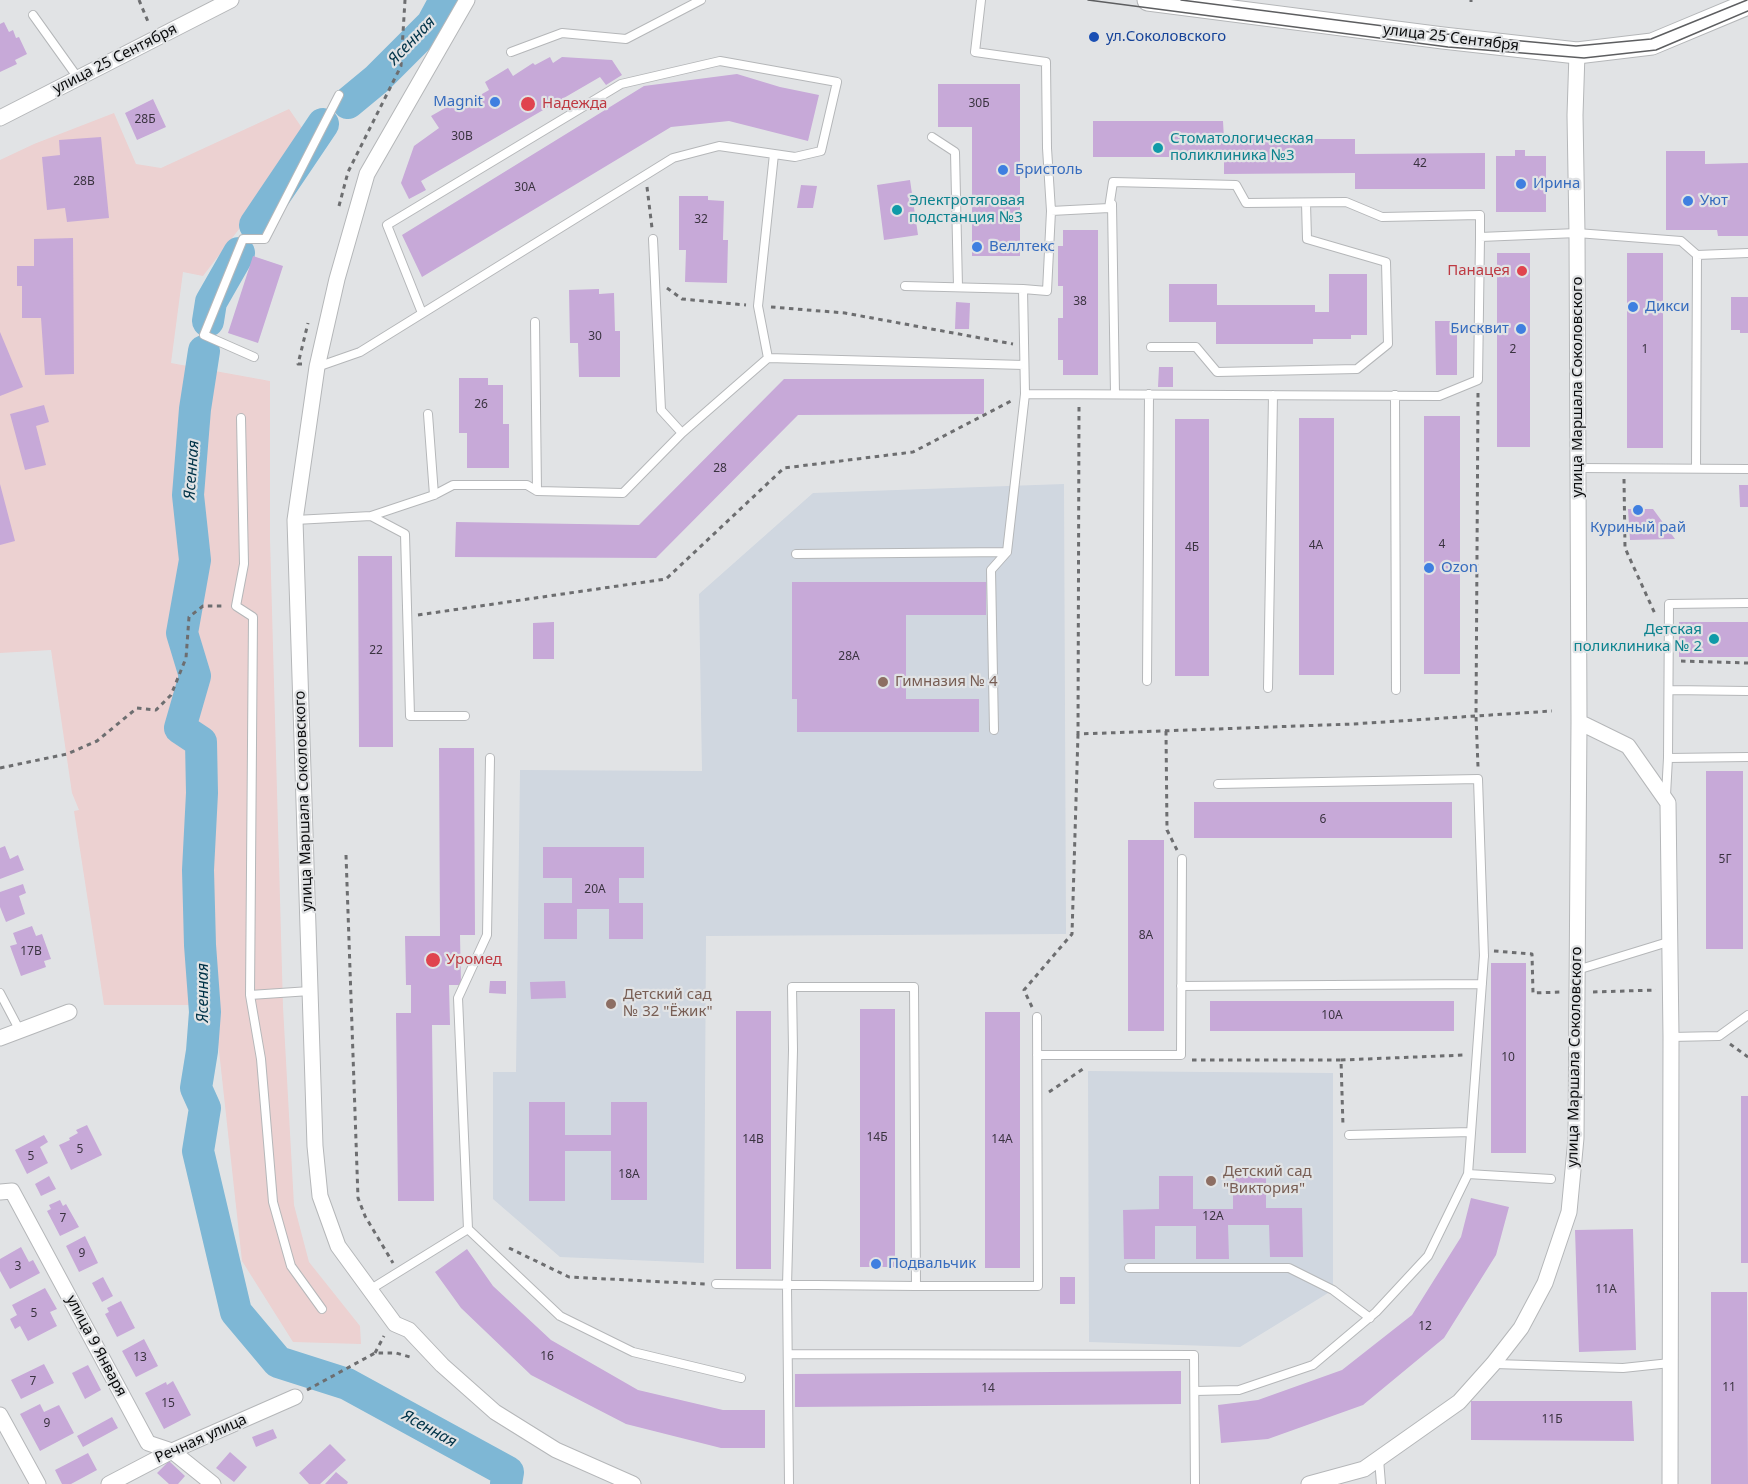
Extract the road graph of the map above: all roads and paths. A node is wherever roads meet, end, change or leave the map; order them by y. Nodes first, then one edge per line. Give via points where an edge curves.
1 (139, 0) edge
2 (231, 0) edge
3 (405, 0) edge
4 (467, 0) edge
5 (701, 0) edge
6 (981, 0) edge
7 (1148, 0) edge
8 (1197, 3) edge
9 (1748, 4) edge
10 (33, 15) dead end
11 (151, 28) dead end
12 (511, 52) dead end
13 (1577, 52) junction
14 (402, 55) dead end
15 (78, 78) junction
16 (339, 95) dead end
17 (0, 118) edge
18 (932, 137) dead end
19 (774, 154) junction
20 (645, 175) junction
21 (1112, 189) junction
22 (1306, 202) junction
23 (1051, 211) junction
24 (1577, 233) junction
25 (1480, 237) junction
26 (653, 239) joint
27 (1748, 253) edge
28 (1697, 255) junction
29 (655, 278) junction
30 (905, 286) dead end
31 (958, 287) junction
32 (1023, 289) junction
33 (758, 306) junction
34 (422, 313) junction
35 (535, 322) dead end
36 (1024, 346) junction
37 (1151, 347) dead end
38 (254, 357) dead end
39 (768, 358) junction
40 (1024, 365) junction
41 (317, 367) junction
42 (1478, 380) junction
43 (1025, 394) junction
44 (1115, 394) junction
45 (1149, 394) junction
46 (1273, 395) junction
47 (1395, 395) junction
48 (428, 414) dead end
49 (241, 418) dead end
50 (682, 433) junction
51 (1578, 468) junction
52 (1624, 468) junction
53 (1696, 468) junction
54 (1748, 470) edge
55 (537, 491) junction
56 (434, 495) junction
57 (371, 516) junction
58 (295, 520) junction
59 (1006, 552) junction
60 (796, 554) dead end
61 (1748, 603) edge
62 (237, 606) junction
63 (407, 617) junction
64 (1669, 644) junction
65 (1669, 661) junction
66 (1748, 663) edge
67 (1147, 681) dead end
68 (1268, 688) dead end
69 (1396, 690) dead end
70 (1669, 690) junction
71 (1748, 691) edge
72 (1552, 711) dead end
73 (465, 716) dead end
74 (1476, 716) junction
75 (1579, 722) junction
76 (1353, 724) dead end
77 (994, 730) dead end
78 (1166, 731) dead end
79 (1078, 735) dead end
80 (1748, 757) edge
81 (490, 758) dead end
82 (1668, 758) junction
83 (0, 768) edge
84 (1478, 779) junction
85 (1218, 784) dead end
86 (1665, 800) junction
87 (346, 855) dead end
88 (1182, 859) joint
89 (1668, 942) junction
90 (1484, 954) junction
91 (1577, 970) junction
92 (1482, 984) junction
93 (1181, 986) junction
94 (1670, 989) junction
95 (310, 991) junction
96 (1577, 992) junction
97 (0, 993) edge
98 (250, 995) junction
99 (69, 1012) dead end
100 (1748, 1015) edge
101 (1037, 1017) joint
102 (20, 1032) junction
103 (1719, 1036) junction
104 (1671, 1037) junction
105 (0, 1038) edge
106 (1477, 1054) junction
107 (1037, 1055) junction
108 (1748, 1057) edge
109 (1181, 1060) dead end
110 (1341, 1060) junction
111 (1086, 1067) dead end
112 (1037, 1100) junction
113 (1471, 1132) junction
114 (1349, 1135) joint
115 (1468, 1174) junction
116 (1551, 1179) dead end
117 (0, 1192) edge
118 (468, 1229) junction
119 (508, 1248) dead end
120 (1129, 1268) dead end
121 (399, 1272) junction
122 (716, 1284) joint
123 (787, 1286) junction
124 (916, 1286) junction
125 (371, 1289) junction
126 (322, 1309) dead end
127 (1370, 1317) junction
128 (375, 1353) dead end
129 (788, 1354) junction
130 (1670, 1363) junction
131 (1493, 1364) junction
132 (741, 1377) dead end
133 (309, 1389) dead end
134 (1195, 1391) junction
135 (295, 1397) dead end
136 (0, 1414) edge
137 (172, 1450) junction
138 (1379, 1459) junction
139 (38, 1484) edge
140 (109, 1484) edge
141 (213, 1484) edge
142 (633, 1484) edge
143 (789, 1484) edge
144 (1196, 1484) edge
145 (1309, 1484) edge
146 (1381, 1484) edge
147 (1670, 1484) edge

1 - 11 path
2 - 15 street, улица 25 Сентября
3 - 14 path
4 - 41 street, улица Маршала Соколовского via 366,174
5 - 12 lane via 626,39 562,33
6 - 23 lane via 975,52 1046,62
7 - 8 main road, улица 25 Сентября
8 - 13 main road, улица 25 Сентября via 1443,38
9 - 13 main road, улица 25 Сентября via 1652,44
10 - 15 lane
13 - 24 street, улица Маршала Соколовского
15 - 17 street, улица 25 Сентября
16 - 38 lane via 265,239 243,239 204,335
18 - 31 lane via 955,152
19 - 20 lane via 718,146 673,158
19 - 33 lane
19 - 34 lane via 795,156 821,151 837,82 720,61 621,84 387,225
20 - 26 path
20 - 34 lane
21 - 22 lane via 1113,182 1236,185 1246,203
21 - 23 lane via 1109,208
21 - 44 lane
22 - 25 lane via 1346,202 1382,217 1480,215
22 - 37 lane via 1307,239 1386,262 1388,344 1357,369 1217,372 1196,347
23 - 32 lane via 1047,291
24 - 25 lane
24 - 28 lane via 1681,242
24 - 51 street, улица Маршала Соколовского
25 - 42 lane
26 - 29 lane
27 - 28 lane
28 - 53 lane
29 - 33 path via 682,299
29 - 50 lane via 660,410
30 - 31 lane
31 - 32 lane
32 - 36 lane
33 - 36 path via 845,313
33 - 39 lane
34 - 41 lane via 360,352
35 - 55 lane
36 - 40 lane
39 - 40 lane
39 - 50 lane
40 - 43 lane
41 - 58 street, улица Маршала Соколовского
42 - 47 lane via 1439,396
42 - 74 path
43 - 44 lane
43 - 59 lane
43 - 63 path via 913,452 784,468 666,579
44 - 45 lane
45 - 46 lane
45 - 67 lane
46 - 47 lane
46 - 68 lane
47 - 69 lane
48 - 56 lane
49 - 62 lane via 244,564
50 - 55 lane via 623,493
51 - 52 lane
51 - 75 street, улица Маршала Соколовского
52 - 53 lane
52 - 64 path via 1625,548
53 - 54 lane
55 - 56 lane via 527,485 453,485
56 - 57 lane
57 - 58 lane
57 - 63 lane via 405,534
58 - 95 street, улица Маршала Соколовского
59 - 60 lane
59 - 77 lane via 991,570
61 - 64 lane via 1669,604
62 - 83 path via 203,606 189,617 186,658 171,695 156,710 137,708 97,741 67,754
62 - 98 lane via 253,617
63 - 73 lane via 410,716
64 - 65 lane
65 - 66 path
65 - 70 lane
70 - 71 lane
70 - 82 lane
72 - 74 path
74 - 76 path
74 - 84 path
75 - 86 street via 1628,746
75 - 91 street, улица Маршала Соколовского
78 - 88 path via 1167,830
79 - 101 path via 1072,934 1024,990
80 - 82 lane
81 - 118 lane via 487,935 458,998
82 - 86 lane
84 - 85 lane
84 - 90 lane
86 - 89 street
87 - 121 path via 358,1198
88 - 93 lane
89 - 91 lane
89 - 94 street
90 - 92 lane
90 - 96 path via 1532,954 1533,993
91 - 96 street, улица Маршала Соколовского
92 - 93 lane
92 - 106 lane
93 - 107 lane via 1181,1055
94 - 96 path
94 - 104 street
95 - 98 lane
95 - 125 street, улица Маршала Соколовского via 320,1196 338,1246
96 - 131 street, улица Маршала Соколовского via 1576,1138 1569,1212 1545,1283 1521,1328
97 - 102 lane
98 - 126 lane via 261,1059 273,1202 291,1266
99 - 102 street
100 - 103 lane
101 - 107 lane
102 - 105 street
103 - 104 lane
103 - 108 path
104 - 130 street
106 - 110 path
106 - 113 lane
107 - 112 lane
109 - 110 path
110 - 114 path via 1343,1125
111 - 112 path
112 - 124 lane via 1038,1286
113 - 114 lane
113 - 115 lane
115 - 116 lane
115 - 127 lane via 1428,1256
117 - 137 street, улица 9 Января via 12,1191 148,1443
118 - 121 lane
118 - 132 lane via 560,1316 633,1352
119 - 122 path via 569,1277
120 - 127 lane via 1289,1268 1333,1290
121 - 125 lane
122 - 123 lane
123 - 124 lane
123 - 124 lane via 792,987 914,987
123 - 129 lane
125 - 142 street, улица Маршала Соколовского via 395,1324 410,1330 495,1412 556,1450
127 - 134 lane via 1313,1365 1239,1390
128 - 133 path
129 - 134 lane via 1194,1355
129 - 143 lane
130 - 131 lane via 1623,1368
130 - 147 street
131 - 138 street, улица Маршала Соколовского via 1459,1402
134 - 144 lane
135 - 137 street, Речная улица
136 - 139 street
137 - 140 street, Речная улица
137 - 141 street, улица 9 Января
138 - 145 street, улица Маршала Соколовского via 1364,1469
138 - 146 lane

